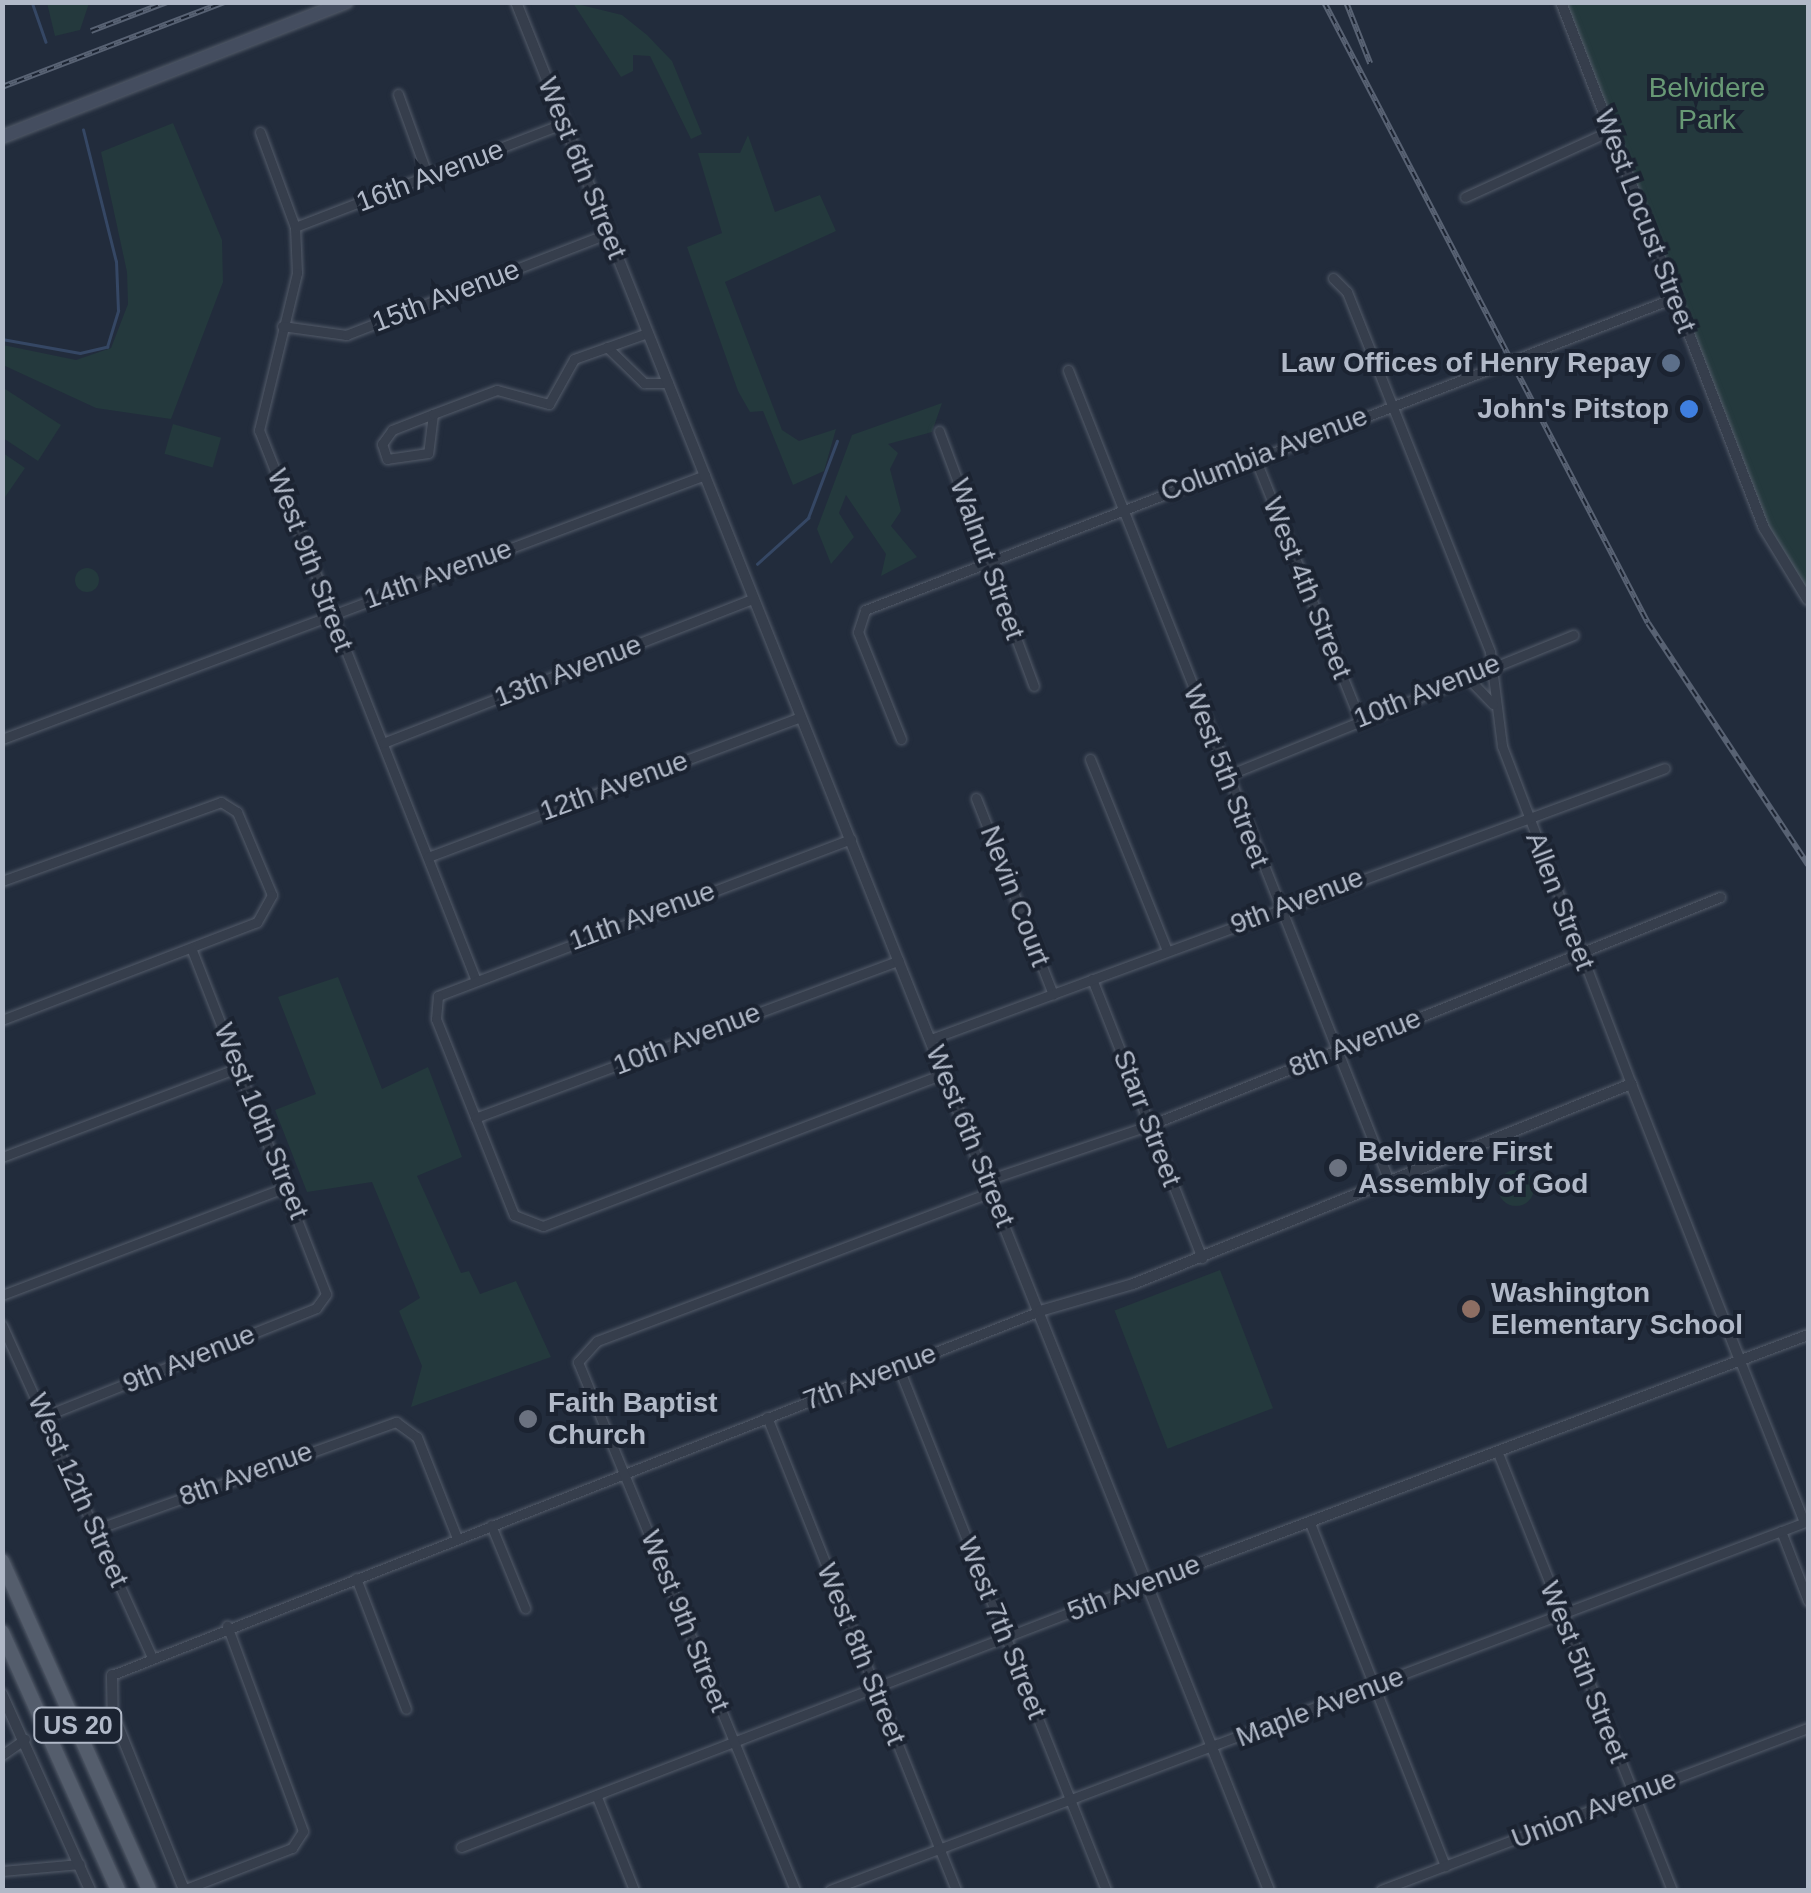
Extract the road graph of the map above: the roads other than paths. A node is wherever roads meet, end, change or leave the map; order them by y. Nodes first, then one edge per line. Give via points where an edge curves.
1 (346, 2) edge
2 (516, 2) edge
3 (1561, 2) edge
4 (398, 94) dead end
5 (564, 123) junction
6 (1610, 131) junction
7 (260, 132) dead end
8 (2, 135) edge
9 (428, 177) junction
10 (1465, 197) dead end
11 (296, 227) junction
12 (608, 234) junction
13 (1333, 278) dead end
14 (1674, 298) junction
15 (282, 326) junction
16 (648, 333) junction
17 (607, 348) junction
18 (1068, 370) dead end
19 (668, 384) junction
20 (1393, 404) junction
21 (433, 414) junction
22 (939, 432) dead end
23 (1254, 458) junction
24 (706, 475) junction
25 (1120, 509) junction
26 (987, 561) junction
27 (754, 598) junction
28 (1808, 600) edge
29 (330, 615) junction
30 (1574, 635) dead end
31 (1490, 665) junction
32 (1466, 676) junction
33 (1034, 686) dead end
34 (1493, 704) junction
35 (801, 717) junction
36 (1359, 718) junction
37 (2, 739) edge
38 (901, 740) dead end
39 (382, 743) junction
40 (1090, 759) dead end
41 (1665, 768) dead end
42 (1226, 776) junction
43 (976, 798) dead end
44 (1527, 816) junction
45 (851, 840) junction
46 (428, 857) junction
47 (2, 882) edge
48 (1720, 896) dead end
49 (1278, 908) junction
50 (191, 948) junction
51 (1167, 950) junction
52 (1580, 954) junction
53 (898, 960) junction
54 (474, 978) junction
55 (1092, 979) junction
56 (1053, 994) junction
57 (2, 1020) edge
58 (931, 1039) junction
59 (1335, 1052) junction
60 (240, 1067) junction
61 (945, 1073) junction
62 (1632, 1084) junction
63 (475, 1118) junction
64 (1150, 1126) junction
65 (2, 1157) edge
66 (986, 1180) junction
67 (1388, 1180) junction
68 (286, 1187) junction
69 (992, 1192) junction
70 (1202, 1258) junction
71 (326, 1294) joint
72 (2, 1295) edge
73 (1040, 1312) junction
74 (2, 1325) edge
75 (1808, 1335) edge
76 (1740, 1361) junction
77 (898, 1366) junction
78 (46, 1416) junction
79 (767, 1417) junction
80 (1498, 1453) junction
81 (624, 1473) junction
82 (1806, 1521) edge
83 (1310, 1522) junction
84 (491, 1525) junction
85 (97, 1530) junction
86 (1781, 1531) junction
87 (457, 1538) junction
88 (2, 1561) edge
89 (356, 1578) junction
90 (1149, 1582) junction
91 (1808, 1601) edge
92 (525, 1608) dead end
93 (1562, 1616) junction
94 (227, 1626) junction
95 (2, 1632) edge
96 (1006, 1638) junction
97 (151, 1655) junction
98 (112, 1675) joint
99 (874, 1688) junction
100 (1373, 1688) junction
101 (2, 1694) edge
102 (406, 1708) dead end
103 (1808, 1728) edge
104 (25, 1739) junction
105 (735, 1742) junction
106 (1213, 1748) junction
107 (2, 1755) edge
108 (1633, 1794) junction
109 (597, 1796) junction
110 (1070, 1801) junction
111 (462, 1847) dead end
112 (940, 1850) junction
113 (80, 1864) junction
114 (1444, 1866) junction
115 (2, 1870) edge
116 (90, 1890) edge
117 (118, 1890) edge
118 (149, 1890) edge
119 (183, 1890) edge
120 (634, 1890) edge
121 (795, 1890) edge
122 (830, 1890) edge
123 (956, 1890) edge
124 (1106, 1890) edge
125 (1269, 1890) edge
126 (1381, 1890) edge
127 (1672, 1890) edge

1 - 8 main road
2 - 5 street, West 6th Street
3 - 6 street, West Locust Street
4 - 9 street
5 - 9 street, 16th Avenue
5 - 12 street, West 6th Street
6 - 10 street
6 - 14 street, West Locust Street
7 - 11 street, West 9th Street
9 - 11 street, 16th Avenue
11 - 15 street, West 9th Street via 296,273
12 - 15 street, 15th Avenue via 346,335
12 - 16 street, West 6th Street
13 - 20 street, Allen Street
14 - 20 street, Columbia Avenue
14 - 28 street, West Locust Street via 1764,528
15 - 29 street, West 9th Street via 259,430
16 - 17 street
16 - 19 street, West 6th Street
17 - 19 street via 644,383
17 - 21 street via 574,359 549,404 496,390
18 - 25 street, West 5th Street
19 - 24 street, West 6th Street
20 - 23 street, Columbia Avenue
20 - 31 street, Allen Street
21 - 21 street via 388,433 387,459 428,453
22 - 26 street, Walnut Street
23 - 25 street, Columbia Avenue
23 - 36 street, West 4th Street
24 - 27 street, West 6th Street
24 - 29 street, 14th Avenue
25 - 26 street, Columbia Avenue
25 - 42 street, West 5th Street
26 - 33 street, Walnut Street
26 - 38 street, Columbia Avenue via 859,618
27 - 35 street, West 6th Street
27 - 39 street, 13th Avenue
29 - 37 street, 14th Avenue
29 - 39 street, West 9th Street
30 - 31 street, 10th Avenue
31 - 32 street, 10th Avenue
31 - 34 street, Allen Street
32 - 34 street
32 - 36 street, 10th Avenue
34 - 44 street, Allen Street
35 - 45 street, West 6th Street
35 - 46 street, 12th Avenue
36 - 42 street, 10th Avenue
39 - 46 street, West 9th Street
40 - 51 street
41 - 44 street, 9th Avenue
42 - 49 street, West 5th Street
43 - 56 street, Nevin Court
44 - 49 street, 9th Avenue
44 - 52 street, Allen Street
45 - 53 street, West 6th Street
45 - 54 street, 11th Avenue
46 - 54 street, West 9th Street
47 - 50 street via 221,802 237,812 268,880 268,912
48 - 52 street, 8th Avenue
49 - 51 street, 9th Avenue
49 - 59 street, West 5th Street
50 - 57 street
50 - 60 street, West 10th Street
51 - 55 street, 9th Avenue
52 - 59 street, 8th Avenue
52 - 62 street, Allen Street
53 - 58 street, West 6th Street
53 - 63 street, 10th Avenue
54 - 63 street, 11th Avenue via 436,999
55 - 56 street, 9th Avenue
55 - 64 street, Starr Street
56 - 58 street, 9th Avenue
58 - 61 street, West 6th Street
59 - 64 street, 8th Avenue
59 - 67 street, West 5th Street
60 - 65 street
60 - 68 street, West 10th Street
61 - 63 street via 527,1226 514,1215
61 - 66 street, West 6th Street
62 - 67 street, 7th Avenue
62 - 76 street, Allen Street
64 - 66 street, 8th Avenue
64 - 70 street, Starr Street
66 - 69 street, West 6th Street
67 - 70 street, 7th Avenue
68 - 71 street, West 10th Street
68 - 72 street
69 - 73 street, West 6th Street
69 - 81 street, West 9th Street via 582,1353 583,1381
70 - 73 street, 7th Avenue
71 - 78 street, 9th Avenue via 316,1308
73 - 77 street, 7th Avenue
73 - 90 street, West 6th Street
74 - 78 street, West 12th Street
75 - 76 street, 5th Avenue
76 - 80 street, 5th Avenue
76 - 82 street, Allen Street
77 - 79 street, 7th Avenue
77 - 96 street, West 7th Street
78 - 85 street, West 12th Street
79 - 81 street, 7th Avenue
79 - 99 street, West 8th Street
80 - 83 street, 5th Avenue
80 - 93 street, West 5th Street
81 - 84 street, 7th Avenue
81 - 105 street, West 9th Street
82 - 86 street, Maple Avenue
83 - 90 street, 5th Avenue
83 - 100 street
84 - 87 street, 7th Avenue
84 - 92 street
85 - 87 street, 8th Avenue via 396,1422 417,1436
85 - 97 street, West 12th Street
86 - 91 street
86 - 93 street, Maple Avenue
87 - 89 street, 7th Avenue
88 - 118 main road, US 20
89 - 94 street, 7th Avenue
89 - 102 street
90 - 96 street, 5th Avenue
90 - 106 street, West 6th Street
93 - 100 street, Maple Avenue
93 - 108 street, West 5th Street
94 - 97 street, 7th Avenue
94 - 119 street via 304,1831 292,1848
95 - 117 main road, US 20
96 - 99 street, 5th Avenue
96 - 110 street, West 7th Street
97 - 98 street, 7th Avenue
98 - 119 street via 113,1714
99 - 105 street, 5th Avenue
99 - 112 street, West 8th Street
100 - 106 street, Maple Avenue
100 - 114 street
101 - 104 street
103 - 108 street, Union Avenue
104 - 107 street
104 - 113 street
105 - 109 street, 5th Avenue
105 - 121 street, West 9th Street
106 - 110 street, Maple Avenue
106 - 125 street, West 6th Street
108 - 114 street, Union Avenue
108 - 127 street, West 5th Street
109 - 111 street, 5th Avenue
109 - 120 street
110 - 112 street, Maple Avenue
110 - 124 street, West 7th Street
112 - 122 street, Maple Avenue
112 - 123 street, West 8th Street
113 - 115 street
113 - 116 street
114 - 126 street, Union Avenue

